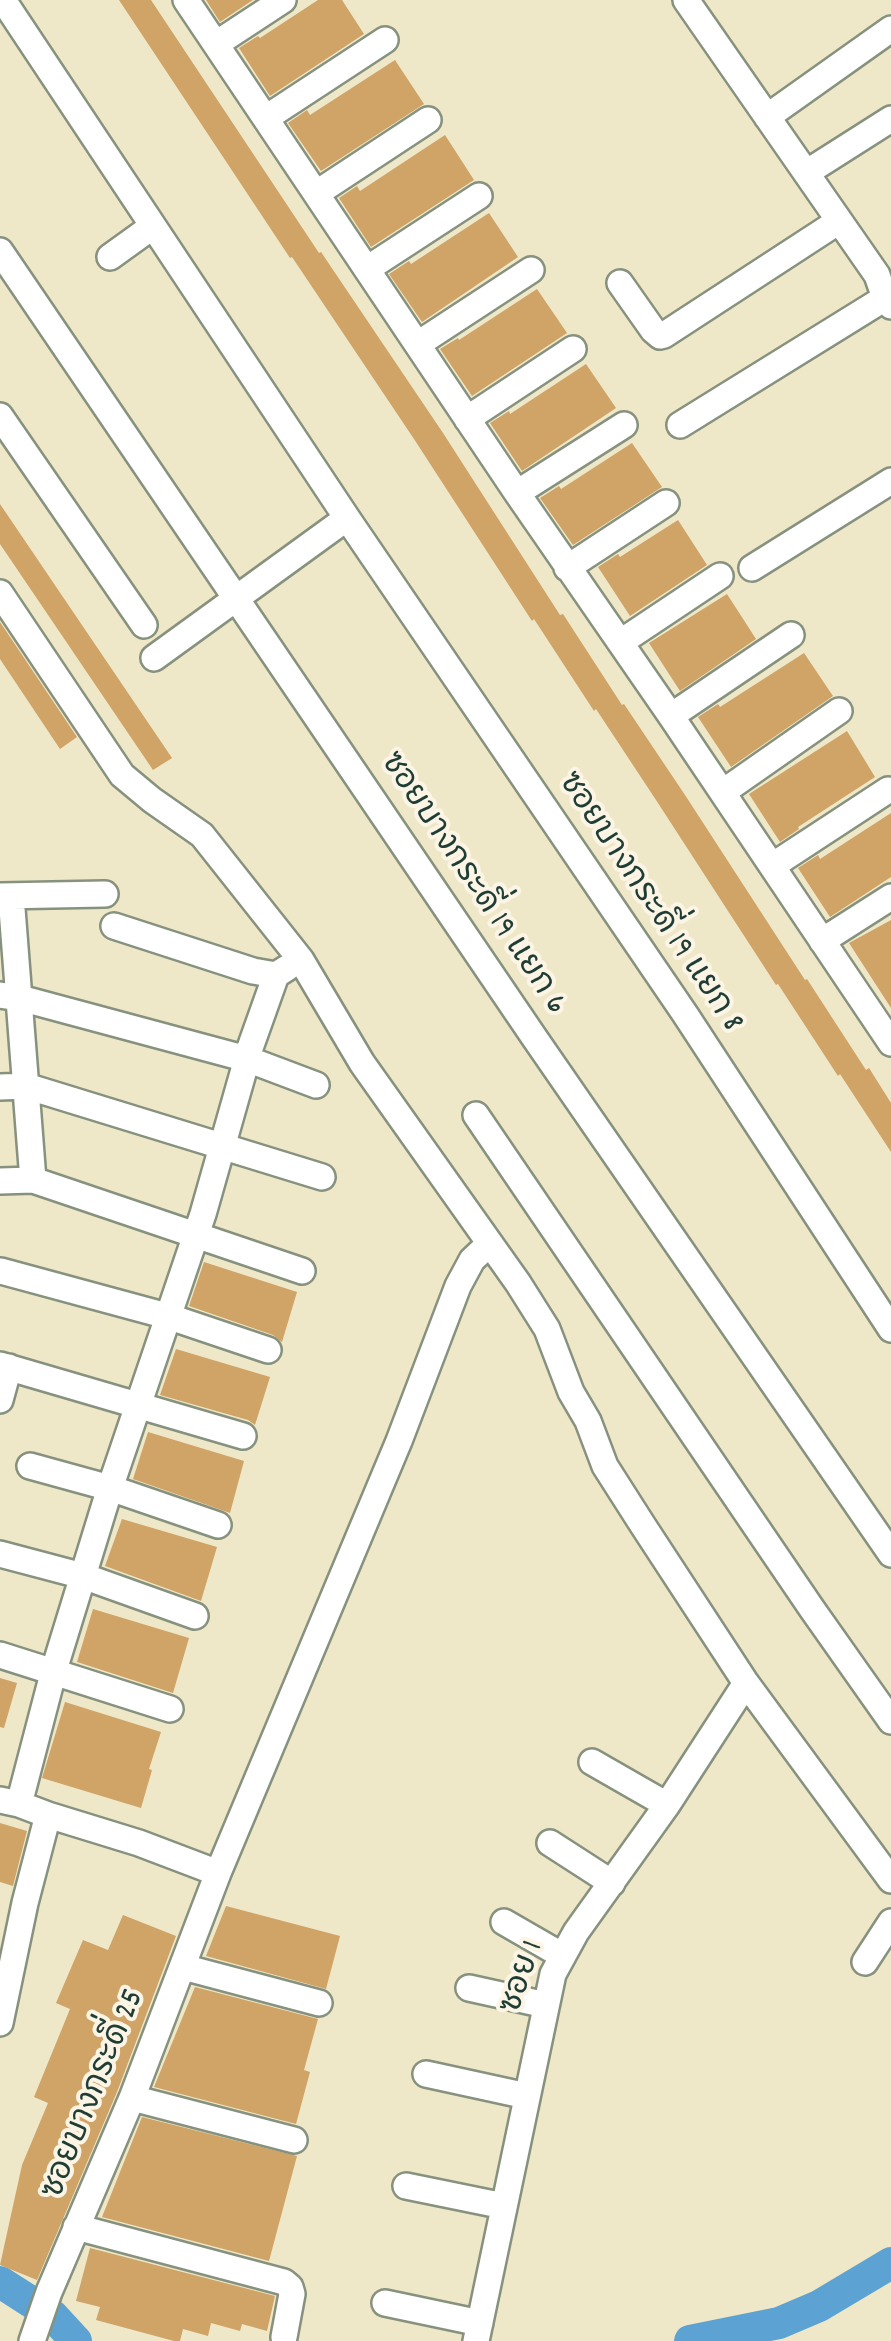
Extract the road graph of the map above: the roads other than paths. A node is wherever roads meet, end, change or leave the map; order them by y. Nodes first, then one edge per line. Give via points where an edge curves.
1 (3, 0) edge
2 (186, 0) edge
3 (282, 0) edge
4 (686, 0) edge
5 (891, 29) edge
6 (385, 40) dead end
7 (216, 44) junction
8 (767, 117) junction
9 (266, 118) junction
10 (891, 118) edge
11 (428, 120) dead end
12 (806, 173) junction
13 (317, 193) junction
14 (479, 196) dead end
15 (840, 221) junction
16 (154, 226) junction
17 (0, 251) edge
18 (110, 258) dead end
19 (368, 269) junction
20 (531, 270) dead end
21 (620, 282) dead end
22 (886, 286) edge
23 (418, 344) junction
24 (572, 349) dead end
25 (0, 416) edge
26 (467, 420) junction
27 (624, 425) dead end
28 (680, 425) dead end
29 (891, 481) edge
30 (517, 493) junction
31 (666, 503) dead end
32 (346, 518) junction
33 (567, 568) junction
34 (752, 568) dead end
35 (720, 576) dead end
36 (0, 592) edge
37 (236, 599) junction
38 (144, 624) dead end
39 (790, 635) dead end
40 (621, 642) junction
41 (154, 658) dead end
42 (839, 712) dead end
43 (672, 716) junction
44 (888, 790) dead end
45 (723, 792) junction
46 (772, 866) junction
47 (105, 894) dead end
48 (6, 896) edge
49 (891, 896) edge
50 (114, 926) dead end
51 (822, 941) junction
52 (301, 960) junction
53 (276, 975) junction
54 (10, 996) edge
55 (882, 1011) edge
56 (891, 1043) edge
57 (248, 1053) junction
58 (316, 1084) dead end
59 (26, 1086) junction
60 (0, 1087) edge
61 (476, 1115) dead end
62 (223, 1147) junction
63 (322, 1177) dead end
64 (33, 1180) junction
65 (0, 1181) edge
66 (196, 1234) junction
67 (489, 1244) junction
68 (1, 1271) edge
69 (302, 1271) dead end
70 (167, 1316) junction
71 (891, 1329) edge
72 (268, 1350) dead end
73 (4, 1366) edge
74 (0, 1400) edge
75 (138, 1407) junction
76 (243, 1436) dead end
77 (30, 1466) dead end
78 (110, 1488) junction
79 (218, 1525) dead end
80 (0, 1554) edge
81 (891, 1554) edge
82 (83, 1576) junction
83 (194, 1616) dead end
84 (0, 1655) edge
85 (54, 1670) junction
86 (746, 1683) junction
87 (170, 1709) dead end
88 (891, 1721) edge
89 (592, 1762) dead end
90 (9, 1801) edge
91 (666, 1804) junction
92 (48, 1815) junction
93 (550, 1843) dead end
94 (218, 1873) junction
95 (891, 1880) edge
96 (612, 1883) junction
97 (12, 1900) edge
98 (504, 1922) dead end
99 (891, 1922) edge
100 (563, 1956) junction
101 (865, 1962) dead end
102 (183, 1966) junction
103 (469, 1988) dead end
104 (319, 2003) dead end
105 (546, 2004) junction
106 (2, 2006) edge
107 (426, 2074) dead end
108 (526, 2096) junction
109 (132, 2098) junction
110 (294, 2140) dead end
111 (406, 2186) dead end
112 (504, 2206) junction
113 (76, 2228) junction
114 (386, 2303) dead end
115 (478, 2332) edge
116 (34, 2335) edge
117 (284, 2337) dead end

1 - 16 street
2 - 7 street
3 - 7 street
4 - 8 street
5 - 8 street
6 - 9 street
7 - 9 street
8 - 12 street
9 - 13 street
10 - 12 street
11 - 13 street
12 - 15 street
13 - 19 street
14 - 19 street
15 - 21 street via 664,335 653,330
15 - 22 street
16 - 18 street
16 - 32 street
17 - 37 street, ซอยบางกระดี่ 19 แยก 6
19 - 23 street
20 - 23 street
22 - 28 street
23 - 26 street
24 - 26 street
25 - 38 street
26 - 30 street
27 - 30 street
29 - 34 street
30 - 33 street
31 - 33 street
32 - 37 street
32 - 71 street, ซอยบางกระดี่ 19 แยก 8
33 - 40 street
35 - 40 street
36 - 52 street via 122,774 202,835
37 - 41 street
37 - 81 street, ซอยบางกระดี่ 19 แยก 6
39 - 43 street
40 - 43 street
42 - 45 street
43 - 45 street
44 - 46 street
45 - 46 street
46 - 51 street
47 - 48 street
48 - 54 street
49 - 51 street
50 - 53 street
51 - 55 street
52 - 53 street
52 - 67 street via 362,1063
53 - 57 street
54 - 57 street
54 - 59 street
55 - 56 street
57 - 58 street
57 - 62 street
59 - 60 street
59 - 62 street
59 - 64 street
61 - 88 street
62 - 63 street
62 - 66 street
64 - 65 street
64 - 66 street
66 - 69 street
66 - 70 street
67 - 86 street via 546,1329 605,1466
67 - 94 street, ซอยบางกระดี่ 25 via 458,1286
68 - 70 street
70 - 72 street
70 - 75 street
73 - 74 street
73 - 75 street
75 - 76 street
75 - 78 street
77 - 78 street
78 - 79 street
78 - 82 street
80 - 82 street
82 - 83 street
82 - 85 street
84 - 85 street
85 - 87 street
85 - 90 street
86 - 91 street, ซอย 1
86 - 95 street
89 - 91 street
90 - 92 street
91 - 96 street, ซอย 1
92 - 94 street
92 - 97 street
93 - 96 street
94 - 102 street, ซอยบางกระดี่ 25
96 - 100 street, ซอย 1
97 - 106 street
98 - 100 street
99 - 101 street
100 - 105 street, ซอย 1
102 - 104 street
102 - 109 street, ซอยบางกระดี่ 25
103 - 105 street
105 - 108 street, ซอย 1
107 - 108 street
108 - 112 street, ซอย 1
109 - 110 street
109 - 113 street, ซอยบางกระดี่ 25
111 - 112 street
112 - 115 street, ซอย 1
113 - 116 street, ซอยบางกระดี่ 25
113 - 117 street via 284,2282 292,2294
114 - 115 street

